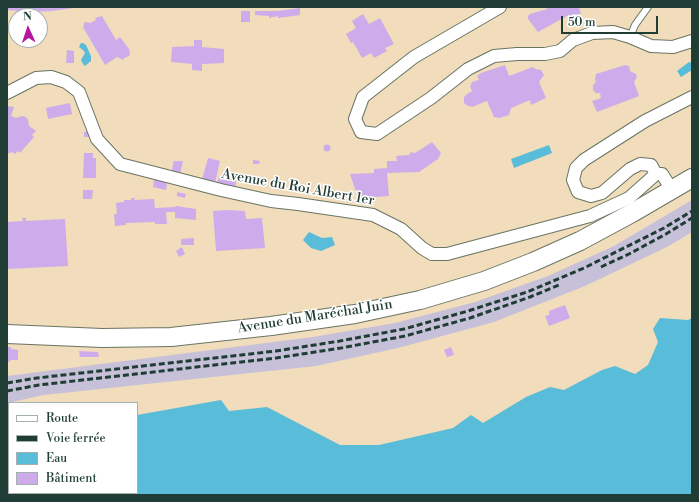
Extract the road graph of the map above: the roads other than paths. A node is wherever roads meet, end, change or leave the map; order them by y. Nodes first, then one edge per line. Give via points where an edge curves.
1 (500, 7) edge
2 (648, 7) edge
3 (630, 38) junction
4 (692, 41) edge
5 (7, 93) edge
6 (692, 97) edge
7 (656, 174) junction
8 (692, 178) edge
9 (672, 190) junction
10 (7, 334) edge

1 - 3 street via 414,57 363,97 355,119 361,132 377,134 431,98 468,69 494,56 560,51 573,40 592,33 613,32
2 - 3 lane via 635,25
3 - 4 street via 651,46 673,47
5 - 7 street, Avenue du Roi Albert 1er via 36,78 51,77 66,82 79,92 97,140 120,164 271,201 373,215 401,229 432,254 447,254 590,216 629,198
6 - 7 street via 645,121 584,160 576,168 573,180 578,192 591,196 602,193 630,169 640,164 651,165
7 - 9 street via 662,174
8 - 9 main road, Avenue du Maréchal Juin
9 - 10 main road, Avenue du Maréchal Juin via 580,241 533,262 484,281 420,300 355,314 171,337 102,338

